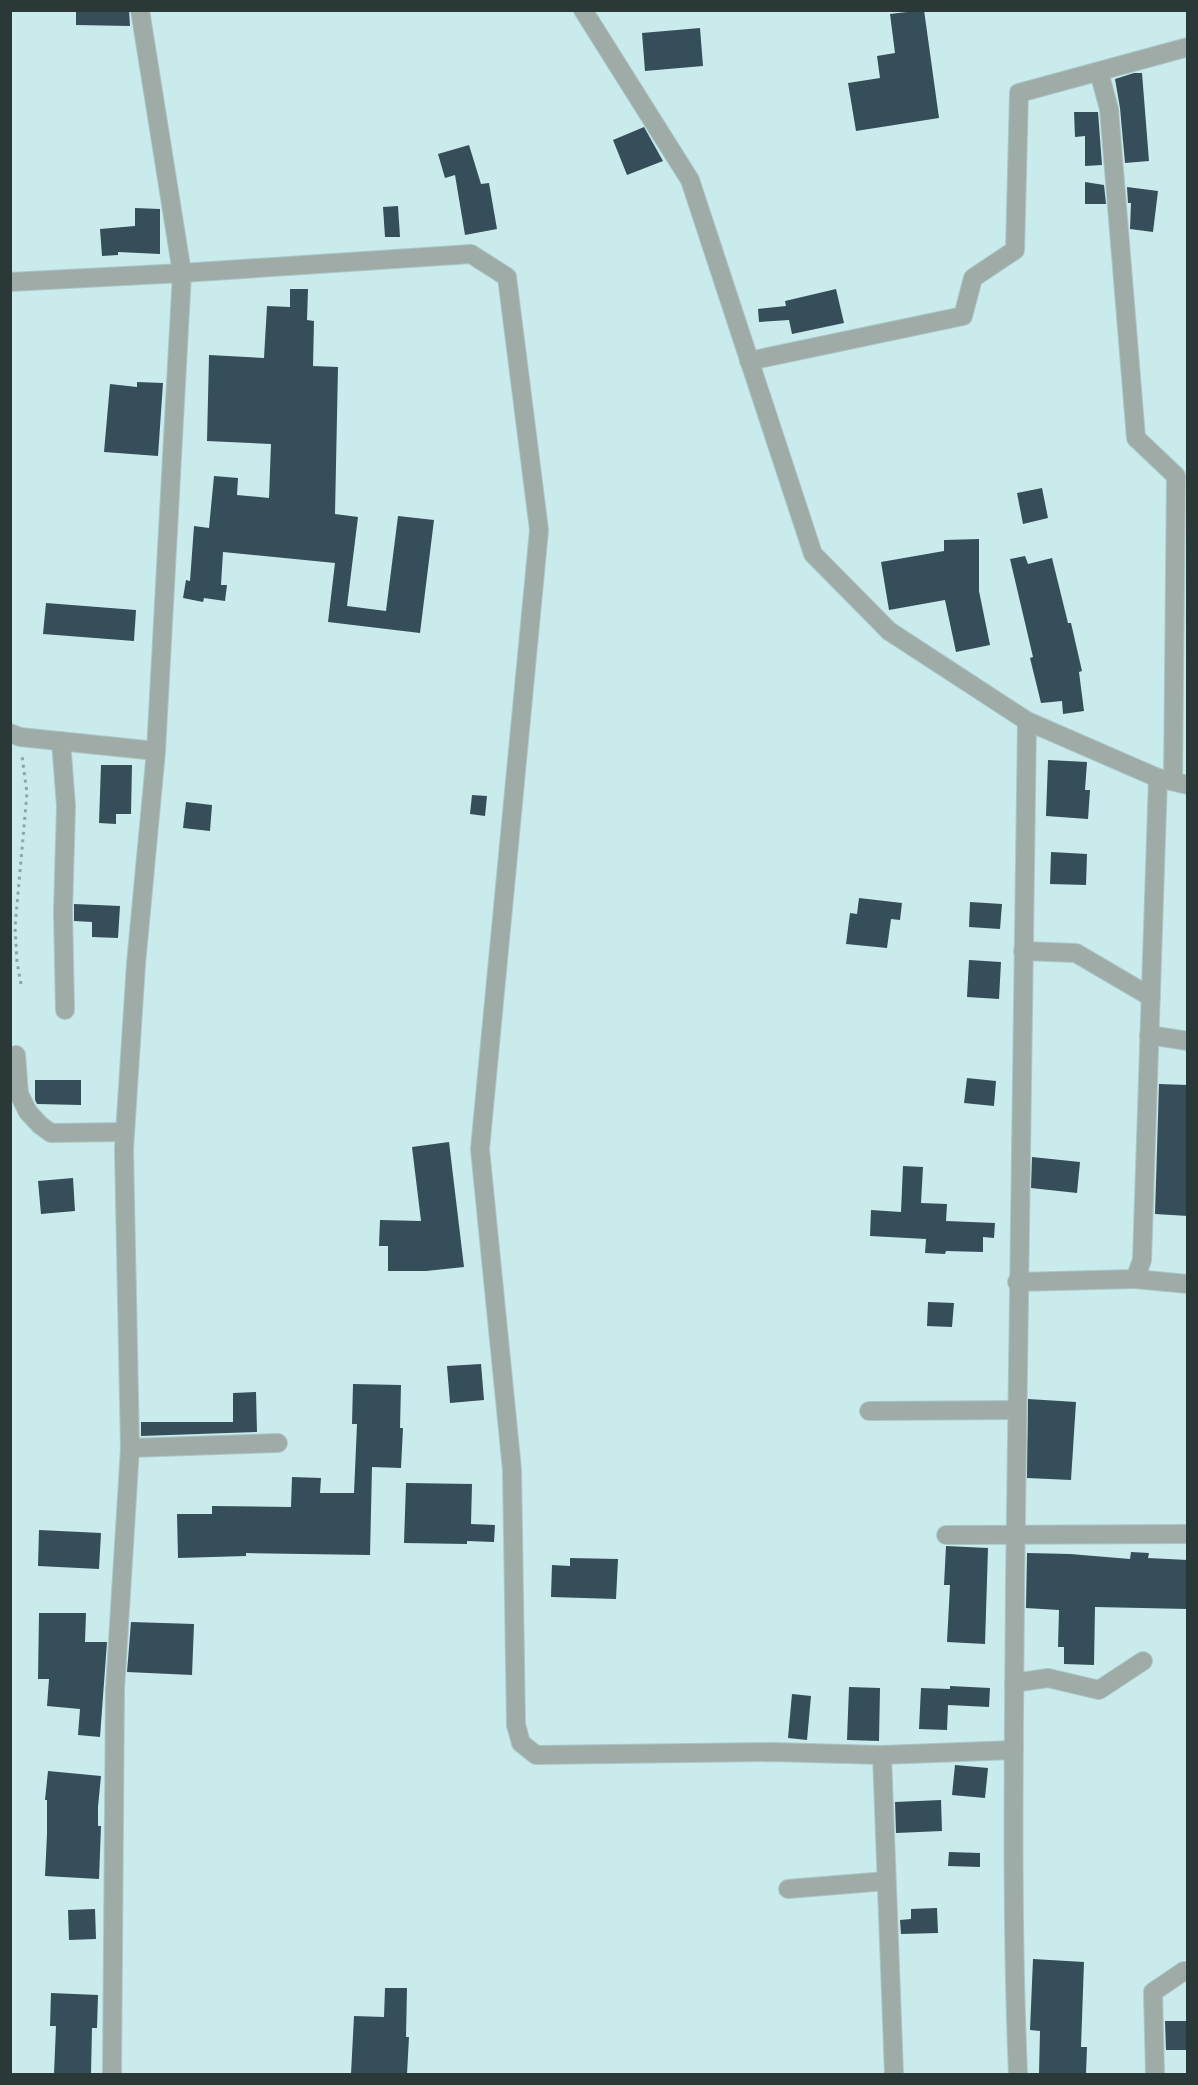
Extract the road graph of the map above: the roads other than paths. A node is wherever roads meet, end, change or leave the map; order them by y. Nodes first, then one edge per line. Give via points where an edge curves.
1 (140, 10) edge
2 (583, 10) edge
3 (1188, 46) edge
4 (1099, 72) junction
5 (182, 273) junction
6 (10, 282) edge
7 (749, 361) junction
8 (1028, 721) junction
9 (15, 735) edge
10 (60, 741) junction
11 (156, 751) junction
12 (1173, 781) edge
13 (1023, 951) junction
14 (1151, 997) junction
15 (64, 1010) dead end
16 (1149, 1035) junction
17 (1188, 1041) edge
18 (16, 1055) dead end
19 (125, 1132) junction
20 (1135, 1280) junction
21 (1017, 1282) junction
22 (1188, 1284) edge
23 (1016, 1410) junction
24 (869, 1412) dead end
25 (278, 1443) dead end
26 (130, 1448) junction
27 (1015, 1533) junction
28 (946, 1534) dead end
29 (1188, 1534) edge
30 (1143, 1661) dead end
31 (1014, 1683) junction
32 (1014, 1750) junction
33 (882, 1755) junction
34 (886, 1881) junction
35 (788, 1888) dead end
36 (1188, 1972) edge
37 (112, 2074) edge
38 (894, 2074) edge
39 (1018, 2074) edge
40 (1155, 2074) edge

1 - 5 street
2 - 7 street via 690,180
3 - 4 street
4 - 7 street via 1019,93 1015,250 973,278 963,316
4 - 12 street via 1109,109 1136,438 1176,476
5 - 6 street
5 - 11 street
5 - 33 street via 471,255 507,277 539,530 480,1149 512,1470 516,1725 521,1743 536,1755
7 - 8 street via 813,554 889,631
8 - 12 street
8 - 13 street
9 - 10 street
10 - 11 street
10 - 15 street via 66,806
11 - 19 street
12 - 14 street
13 - 14 street via 1076,953
13 - 21 street
14 - 16 street
16 - 17 street
16 - 20 street via 1142,1260
18 - 19 street via 19,1094 28,1112 51,1133
19 - 26 street
20 - 21 street
20 - 22 street
21 - 23 street
23 - 24 street
23 - 27 street
25 - 26 street
26 - 37 street via 115,1689
27 - 28 street
27 - 29 street
27 - 31 street
30 - 31 street via 1099,1690 1048,1678
31 - 32 street
32 - 33 street
32 - 39 street
33 - 34 street
34 - 35 street
34 - 38 street
36 - 40 street via 1152,1992

